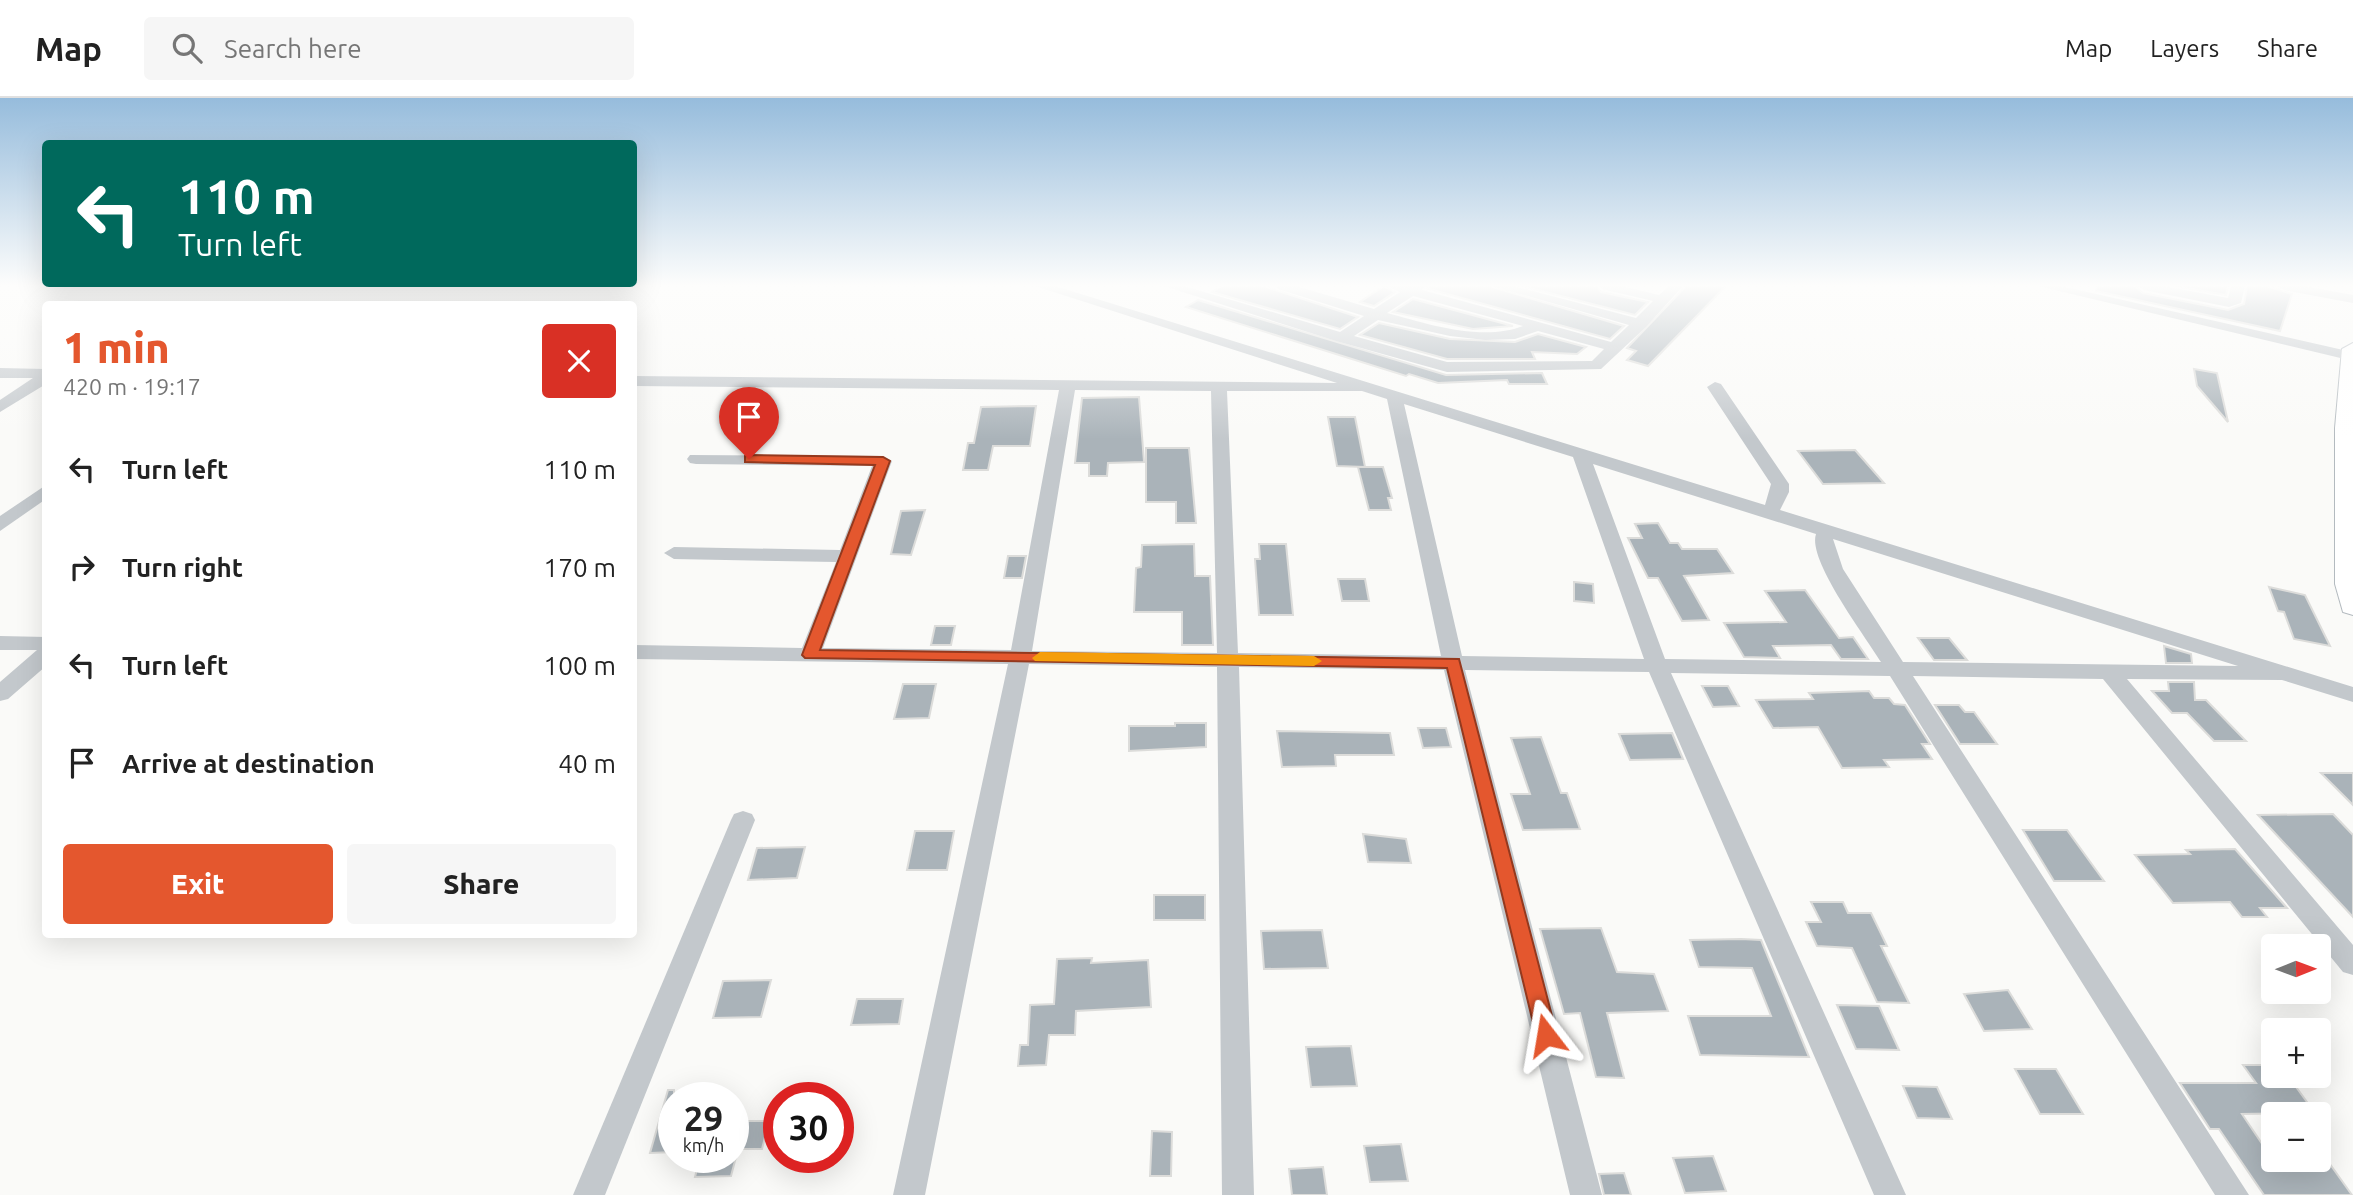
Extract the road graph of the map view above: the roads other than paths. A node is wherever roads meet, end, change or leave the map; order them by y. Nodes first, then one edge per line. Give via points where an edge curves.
1 (1209, 337) edge
2 (1577, 337) edge
3 (1627, 337) edge
4 (2280, 337) edge
5 (1341, 338) edge
6 (1616, 348) junction
7 (2353, 353) edge
8 (0, 373) edge
9 (42, 376) edge
10 (42, 379) edge
11 (637, 381) edge
12 (1068, 385) junction
13 (1219, 387) junction
14 (1715, 387) dead end
15 (1385, 391) junction
16 (0, 407) edge
17 (1581, 454) junction
18 (696, 458) dead end
19 (42, 493) edge
20 (1776, 502) junction
21 (0, 525) edge
22 (1826, 530) junction
23 (674, 553) dead end
24 (848, 556) junction
25 (2353, 606) edge
26 (0, 643) edge
27 (42, 644) edge
28 (637, 652) edge
29 (810, 655) junction
30 (42, 657) edge
31 (1020, 657) junction
32 (1228, 660) junction
33 (1453, 663) junction
34 (1657, 666) junction
35 (1897, 669) junction
36 (2109, 672) junction
37 (2280, 674) junction
38 (0, 694) edge
39 (2353, 695) edge
40 (743, 820) dead end
41 (2353, 964) edge
42 (589, 1195) edge
43 (908, 1195) edge
44 (1238, 1195) edge
45 (1586, 1195) edge
46 (1890, 1195) edge
47 (2233, 1195) edge

1 - 15 street
2 - 6 street
3 - 6 street
4 - 7 street
5 - 6 street via 1447,367 1586,368 1602,362
7 - 25 main road via 2347,428 2348,584
8 - 9 street
10 - 16 street
11 - 12 street
12 - 13 street
12 - 31 street
13 - 15 street
13 - 32 street
14 - 20 street via 1775,476
15 - 17 street
15 - 33 street
17 - 20 street
17 - 34 street
18 - 24 street via 883,461
19 - 21 street
20 - 22 street
22 - 35 street via 1823,540 1833,569
22 - 37 street
23 - 24 street
24 - 29 street
26 - 27 street
28 - 29 street
29 - 31 street
30 - 38 street
31 - 32 street
31 - 43 street
32 - 33 street
32 - 44 street
33 - 34 street
33 - 45 street
34 - 35 street
34 - 46 street
35 - 36 street
35 - 47 street
36 - 37 street
36 - 41 street
37 - 39 street
40 - 42 street

